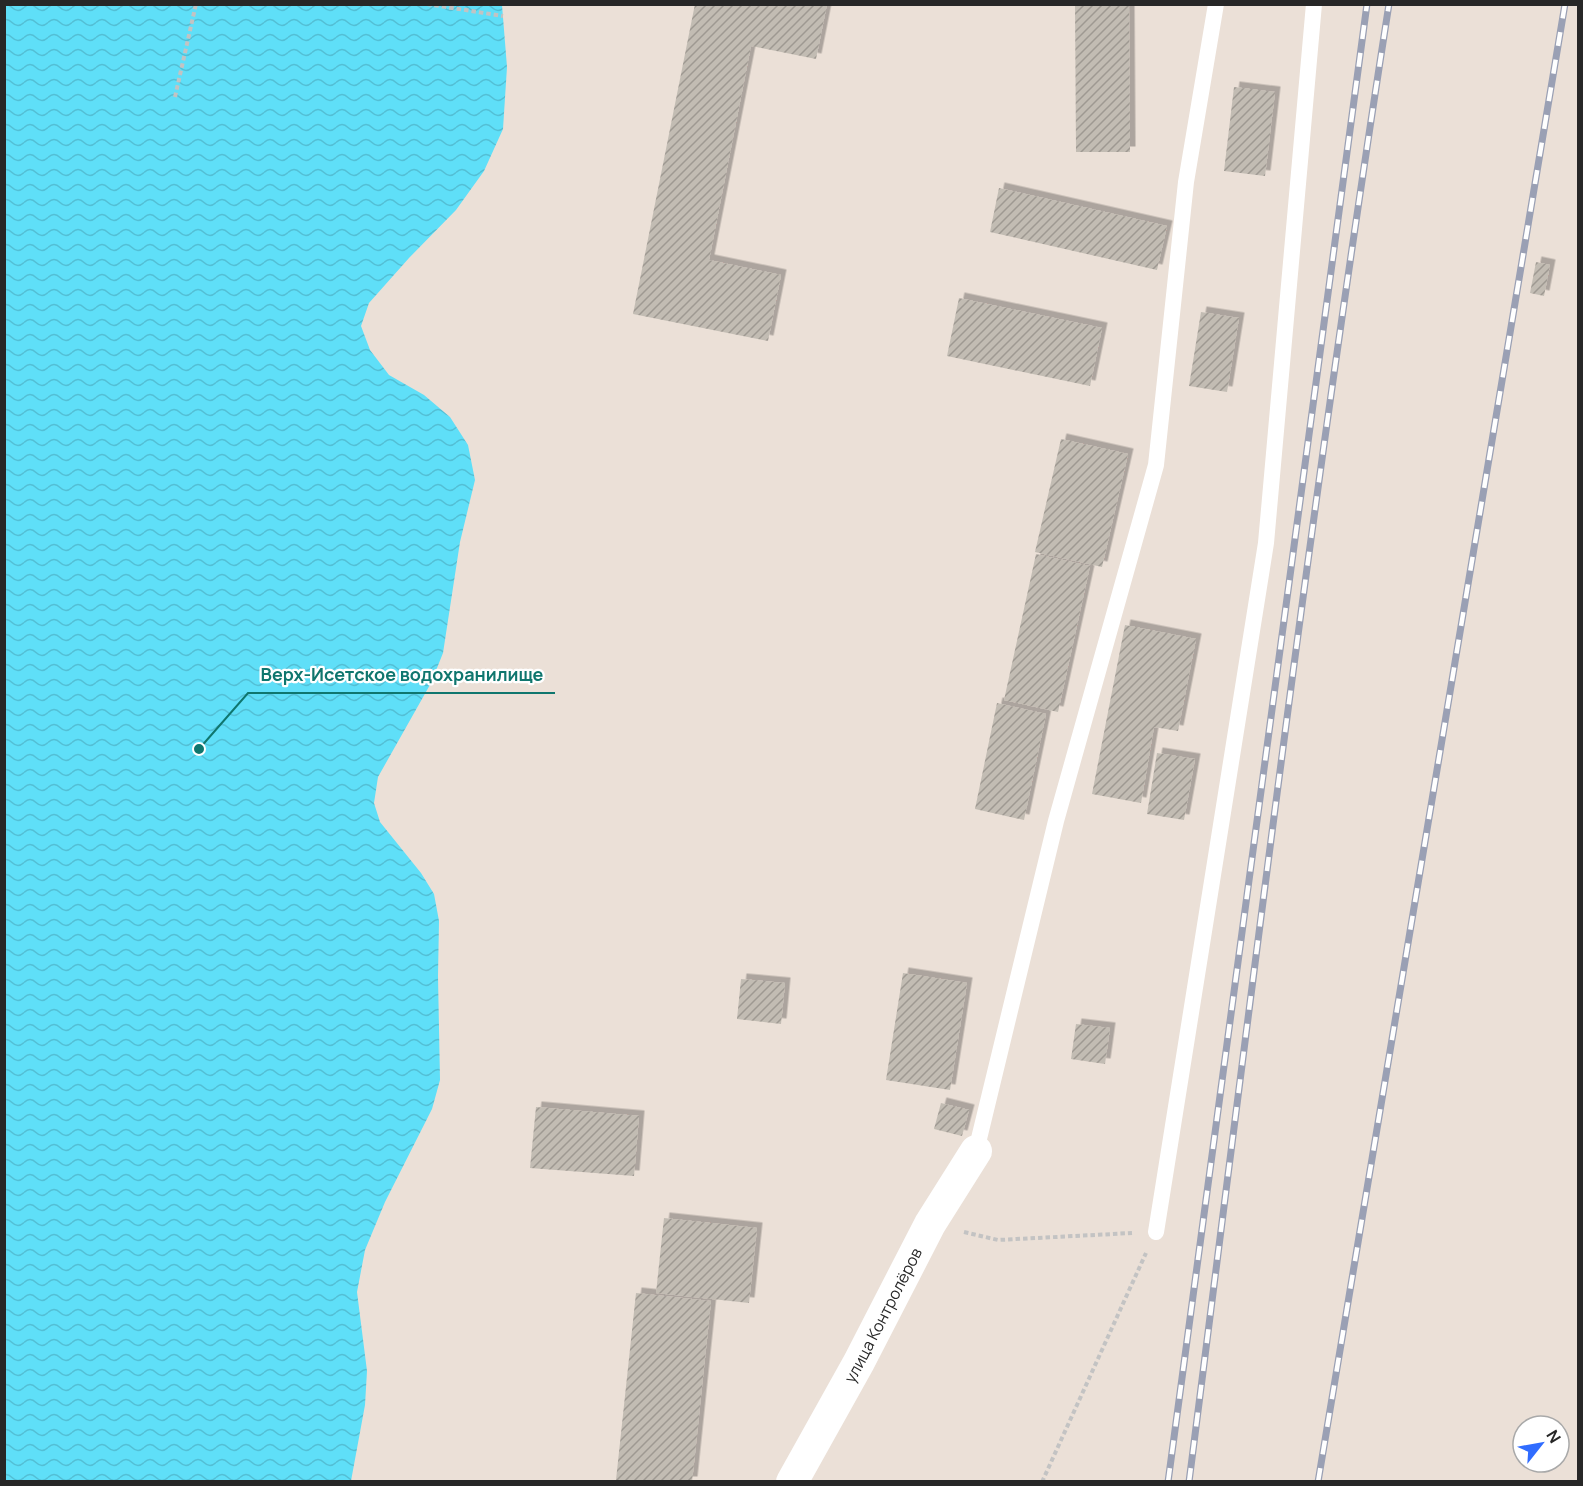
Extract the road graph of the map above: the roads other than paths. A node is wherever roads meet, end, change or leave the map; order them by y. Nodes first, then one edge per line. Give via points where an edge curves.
1 (1216, 4) edge
2 (1314, 4) edge
3 (976, 1150) joint
4 (1156, 1232) road end
5 (792, 1482) edge

1 - 3 lane via 1186,182 1156,465 1056,820
2 - 4 lane via 1266,543
3 - 5 street, улица Контролёров via 930,1224

